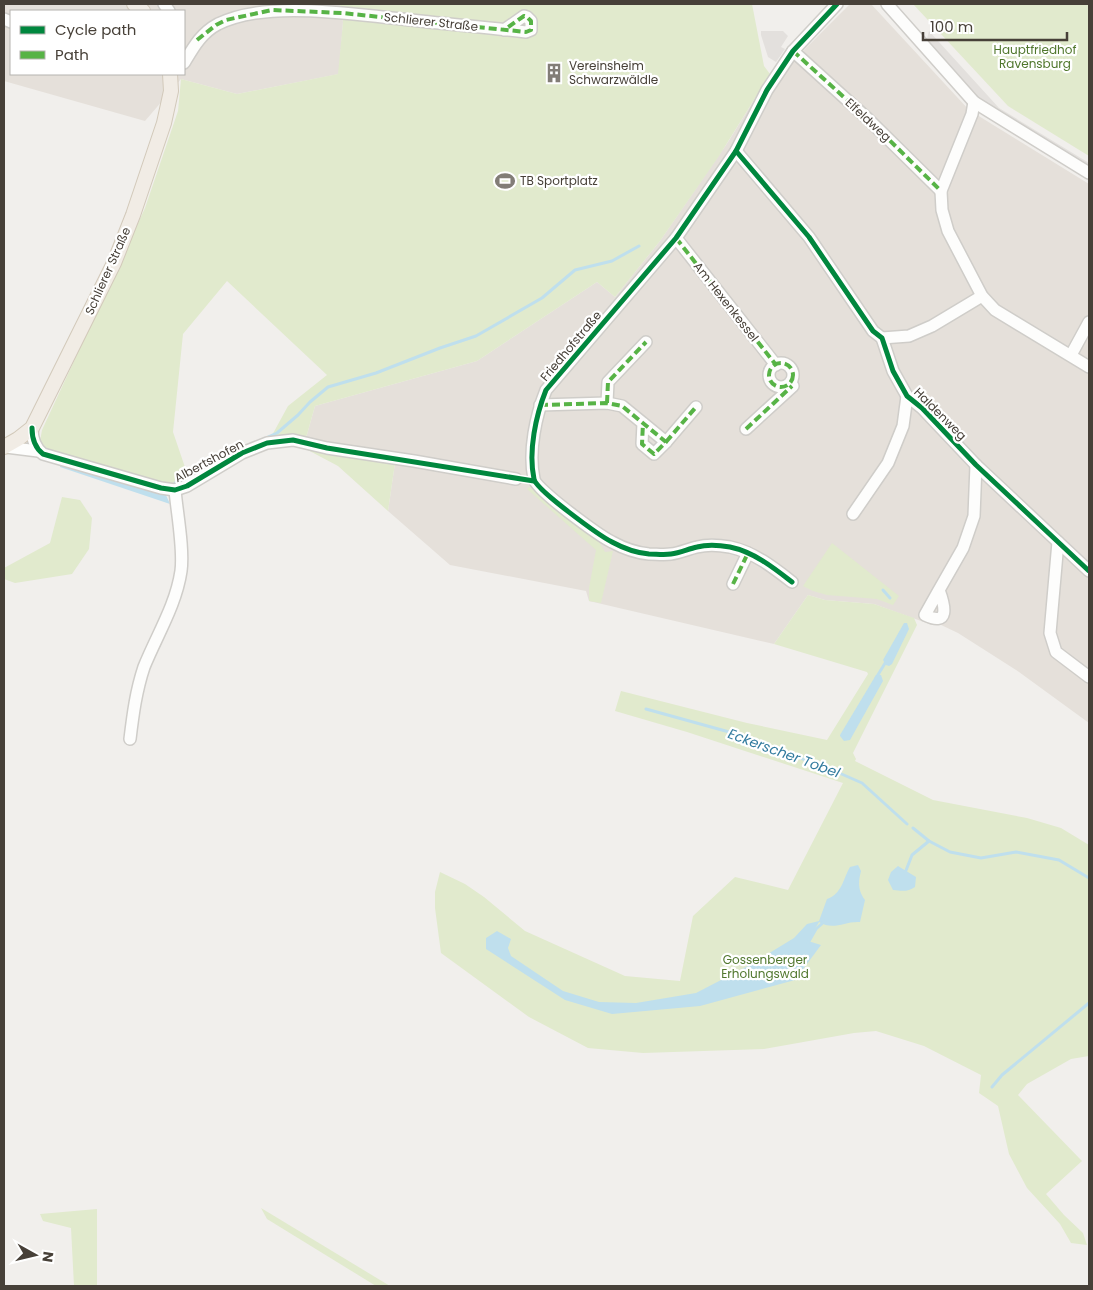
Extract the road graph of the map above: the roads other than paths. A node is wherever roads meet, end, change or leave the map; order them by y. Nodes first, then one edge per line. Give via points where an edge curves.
1 (837, 4) edge
2 (888, 4) edge
3 (504, 30) dead end
4 (187, 47) edge
5 (793, 51) junction
6 (170, 75) edge
7 (974, 102) junction
8 (736, 150) junction
9 (1089, 173) edge
10 (941, 191) junction
11 (676, 238) junction
12 (982, 296) junction
13 (1089, 322) edge
14 (882, 338) junction
15 (646, 342) dead end
16 (1071, 355) junction
17 (776, 365) junction
18 (1089, 367) edge
19 (792, 377) junction
20 (907, 396) junction
21 (607, 403) junction
22 (540, 405) junction
23 (696, 407) dead end
24 (643, 424) junction
25 (32, 428) junction
26 (746, 429) dead end
27 (666, 442) junction
28 (5, 447) edge
29 (38, 451) junction
30 (976, 465) junction
31 (516, 479) dead end
32 (175, 490) junction
33 (853, 514) dead end
34 (1058, 542) junction
35 (748, 552) junction
36 (1089, 571) edge
37 (792, 582) dead end
38 (733, 584) dead end
39 (939, 590) dead end
40 (1089, 677) edge
41 (130, 739) dead end

1 - 5 street, Friedhofstraße
2 - 7 street
3 - 4 street, Schlierer Straße via 342,13 272,10 216,25
5 - 8 street, Friedhofstraße via 767,90
5 - 10 street, Elfeldweg
6 - 25 main road, Schlierer Straße via 171,92 164,123 133,215 114,263
7 - 9 street
7 - 10 street
8 - 11 street, Friedhofstraße
8 - 14 street, Haldenweg via 809,237 873,331
10 - 12 street via 948,231
11 - 17 street, Am Hexenkessel
11 - 22 street, Friedhofstraße via 558,375 546,390
12 - 14 street via 909,336
12 - 16 street via 995,310
13 - 16 street
14 - 20 street, Haldenweg via 893,372
15 - 21 street via 608,382
16 - 18 street
17 - 19 street, Am Hexenkessel via 789,367
17 - 19 street via 769,374 774,385 785,387
19 - 26 street via 794,384
20 - 30 street, Haldenweg
20 - 33 street, Haldenweg via 903,426 888,463
21 - 22 street
21 - 24 street via 622,406
22 - 35 street, Friedhofstraße via 535,428 534,481 550,498 611,542 646,554 672,554 714,544
23 - 27 street
24 - 27 street
24 - 27 street via 642,444 654,454
25 - 28 main road, Schlierer Straße
25 - 29 street via 32,438
28 - 29 street, Albertshofen
29 - 32 street, Albertshofen
30 - 34 street, Haldenweg
30 - 39 street via 974,516 964,548
31 - 32 street, Albertshofen via 293,440 267,443 242,453
32 - 41 street, Albertshofen via 182,569 174,599 136,692
34 - 36 street, Haldenweg
34 - 40 street via 1050,632 1056,652
35 - 37 street, Friedhofstraße
35 - 38 street

